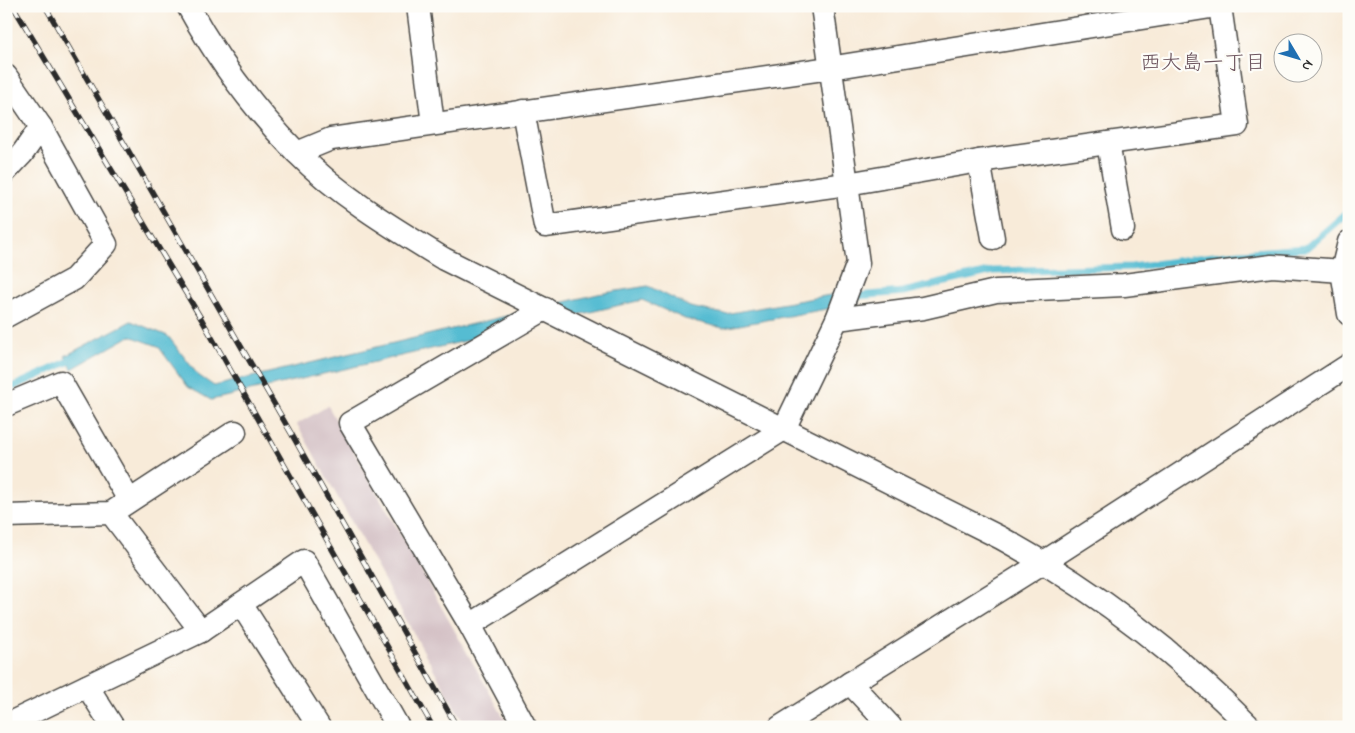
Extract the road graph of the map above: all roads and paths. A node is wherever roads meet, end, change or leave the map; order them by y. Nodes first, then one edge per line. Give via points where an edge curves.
1 (188, 6) edge
2 (418, 6) edge
3 (822, 6) edge
4 (1218, 6) edge
5 (830, 68) junction
6 (6, 76) edge
7 (523, 111) junction
8 (433, 124) junction
9 (41, 127) junction
10 (1108, 143) junction
11 (297, 153) junction
12 (979, 161) junction
13 (6, 170) edge
14 (847, 184) junction
15 (1123, 229) dead end
16 (993, 238) dead end
17 (1349, 242) edge
18 (1342, 271) junction
19 (545, 309) junction
20 (1349, 314) edge
21 (6, 316) edge
22 (837, 319) junction
23 (1349, 365) edge
24 (6, 405) edge
25 (784, 429) junction
26 (235, 432) dead end
27 (129, 500) junction
28 (111, 513) junction
29 (6, 516) edge
30 (1044, 562) junction
31 (241, 604) junction
32 (470, 625) junction
33 (201, 631) junction
34 (850, 683) junction
35 (87, 686) junction
36 (6, 726) edge
37 (113, 727) edge
38 (320, 727) edge
39 (398, 727) edge
40 (525, 727) edge
41 (780, 727) edge
42 (891, 727) edge
43 (1250, 727) edge

1 - 11 street via 215,54
2 - 8 street
3 - 5 street
4 - 5 street
4 - 10 street via 1236,125
5 - 7 street
5 - 14 street
6 - 9 street
7 - 8 street
7 - 14 street via 545,226
8 - 11 street via 331,139
9 - 13 street
9 - 21 street via 106,244 74,279
10 - 12 street
10 - 15 street
11 - 19 street via 336,187 390,226 444,259
12 - 14 street
12 - 16 street
14 - 22 street via 858,263
17 - 18 street
18 - 20 street
18 - 22 street via 1272,266 1124,285 996,290 924,308
19 - 25 street
19 - 32 street via 350,423
22 - 25 street
23 - 30 street
24 - 27 street via 60,382
25 - 30 street
25 - 32 street
26 - 27 street
27 - 28 street
28 - 29 street
28 - 33 street
30 - 34 street
30 - 43 street via 1096,594 1159,644 1214,690
31 - 33 street
31 - 38 street
31 - 39 street via 304,561
32 - 40 street
33 - 35 street
34 - 41 street
34 - 42 street
35 - 36 street
35 - 37 street

